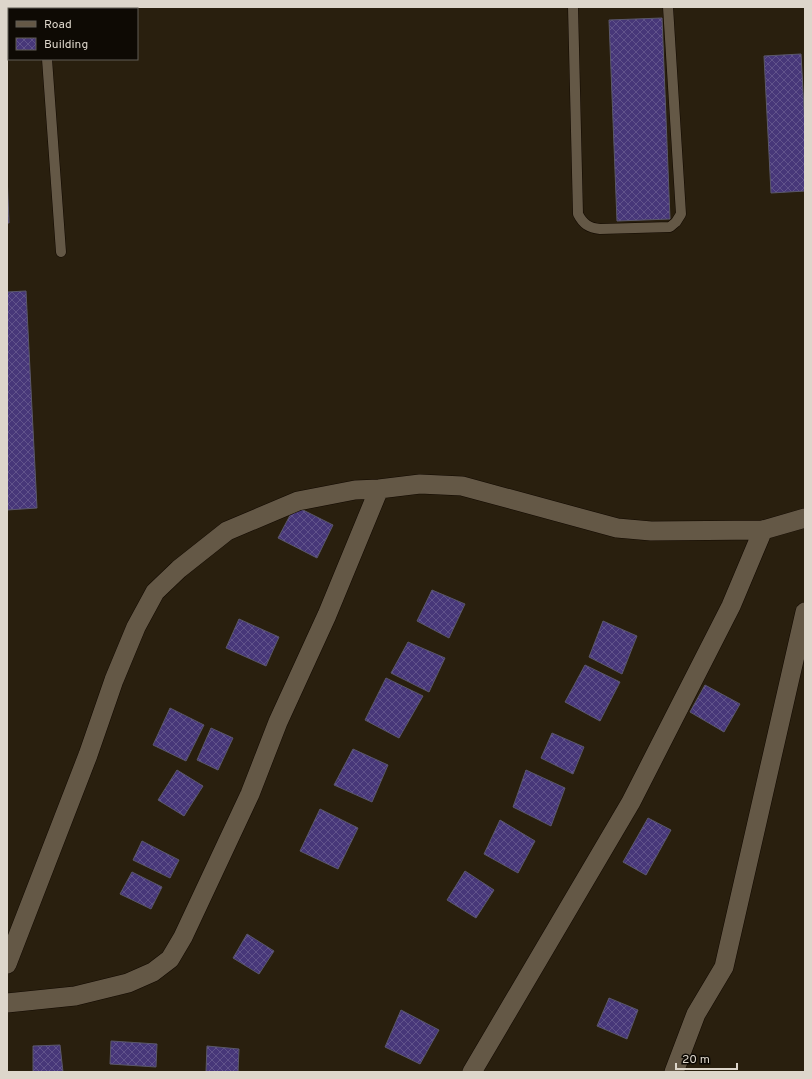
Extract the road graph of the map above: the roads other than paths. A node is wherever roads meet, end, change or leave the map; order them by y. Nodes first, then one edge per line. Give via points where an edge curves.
1 (573, 7) edge
2 (668, 7) edge
3 (47, 60) edge
4 (61, 252) dead end
5 (379, 489) junction
6 (805, 518) edge
7 (763, 530) junction
8 (805, 612) edge
9 (7, 964) edge
10 (7, 1003) edge
11 (472, 1072) edge
12 (674, 1072) edge

1 - 2 lane via 578,214 586,225 600,229 670,227 681,214
3 - 4 lane
5 - 7 street via 420,484 462,486 617,528
5 - 9 street via 355,490 298,501 227,531 179,569 155,592 136,627 114,680 88,755
5 - 10 street via 328,615 278,722 250,794 183,937 170,959 153,972 128,983 75,996
6 - 7 street
7 - 11 street via 731,606 631,802
8 - 12 street via 724,967 696,1014

